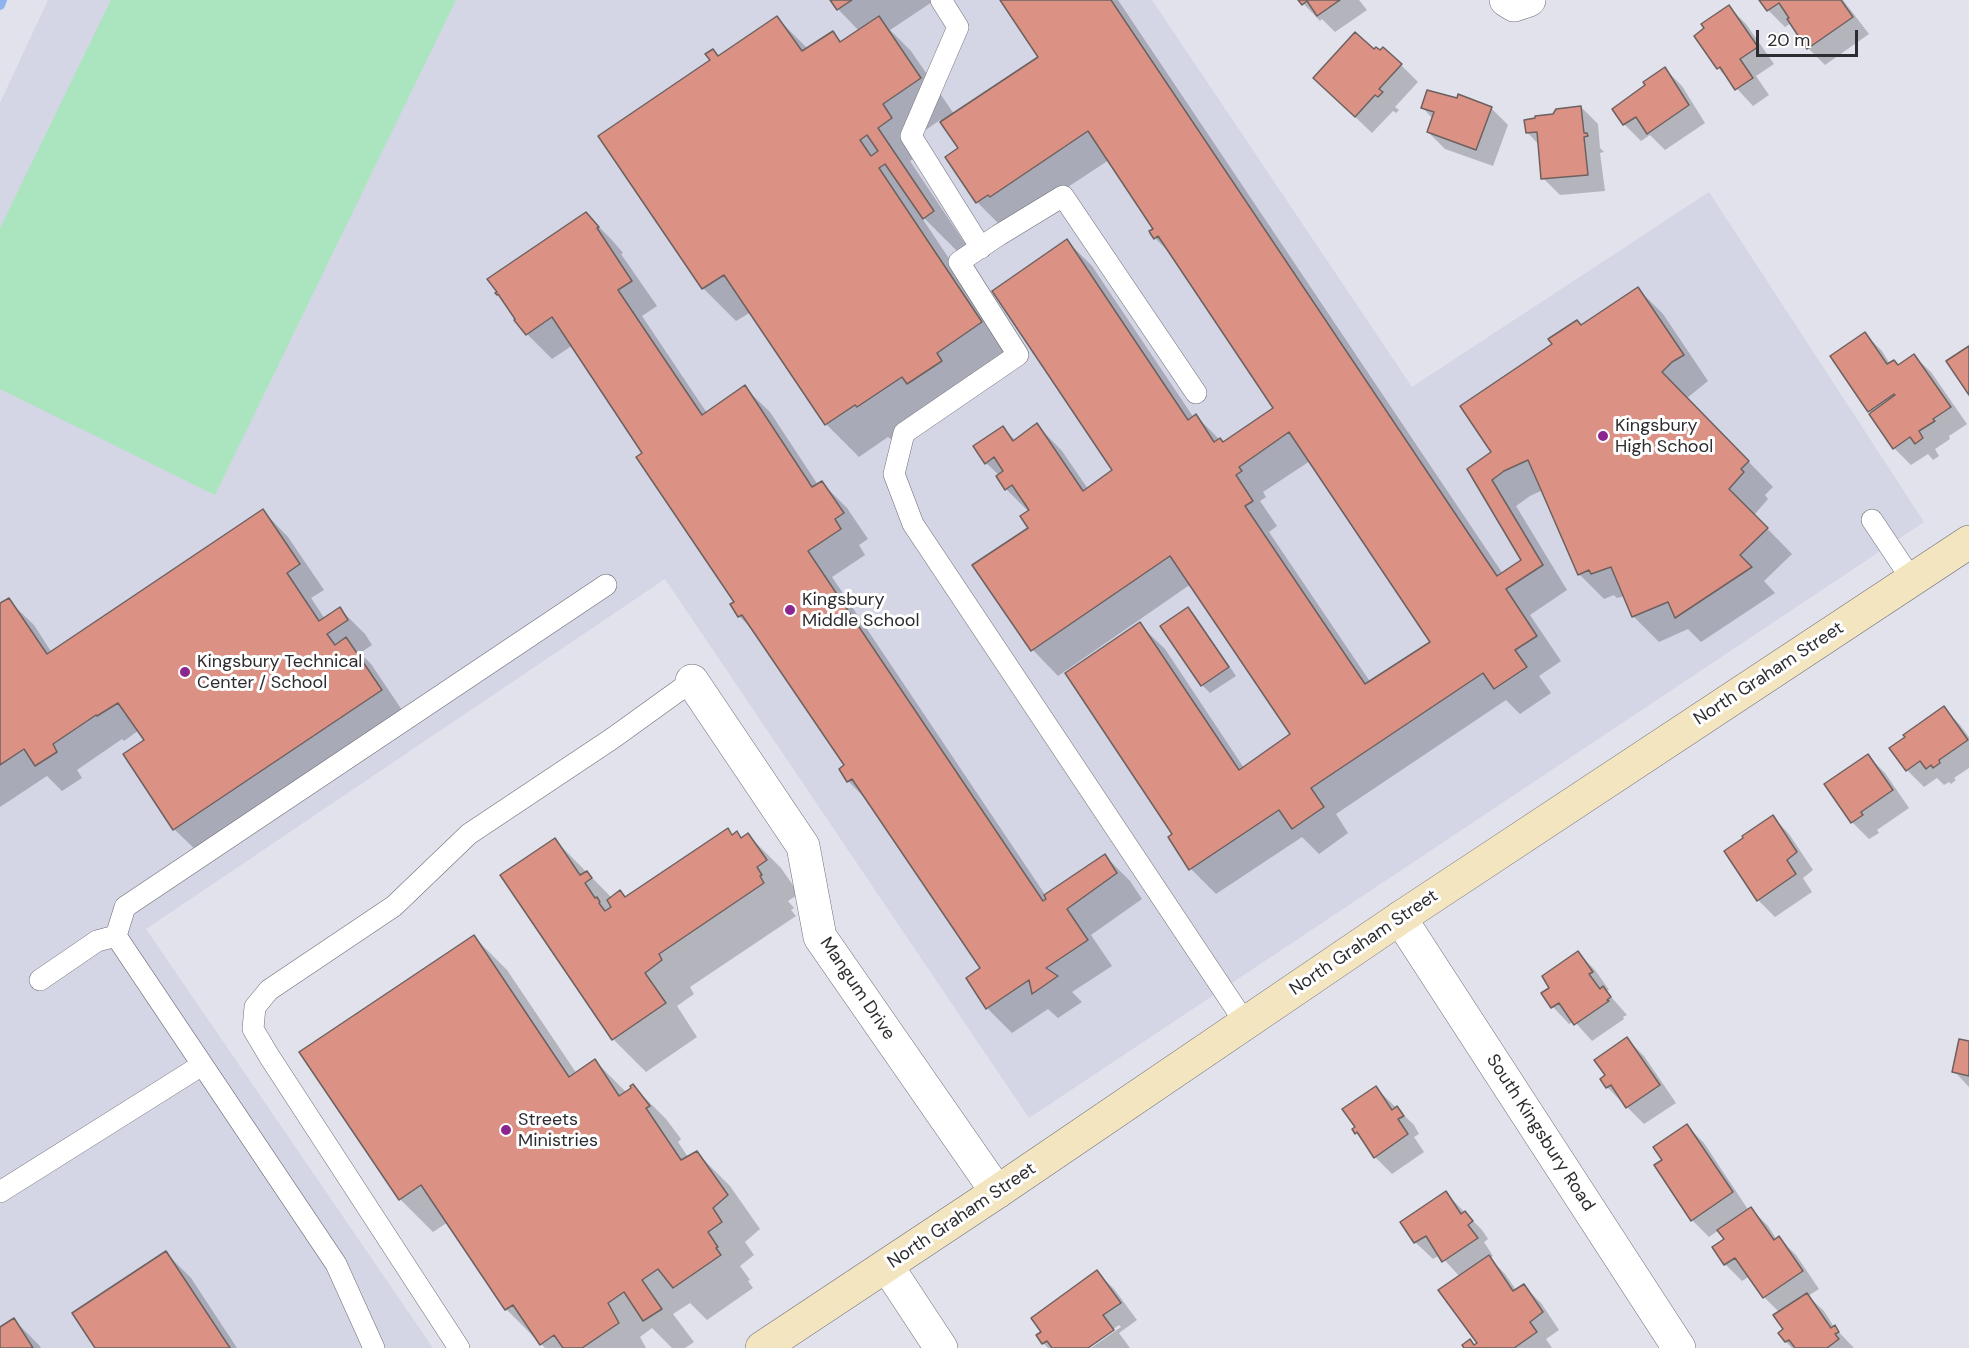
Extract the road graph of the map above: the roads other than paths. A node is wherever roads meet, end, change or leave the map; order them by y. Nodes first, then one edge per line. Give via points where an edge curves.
1 (940, 0) edge
2 (981, 248) junction
3 (1196, 393) dead end
4 (1872, 520) dead end
5 (1969, 542) edge
6 (1912, 580) junction
7 (606, 585) dead end
8 (692, 681) joint
9 (1400, 918) junction
10 (116, 936) junction
11 (40, 980) dead end
12 (1246, 1024) junction
13 (202, 1065) junction
14 (0, 1192) edge
15 (997, 1192) junction
16 (887, 1266) junction
17 (374, 1348) edge
18 (459, 1348) edge
19 (762, 1348) edge
20 (941, 1348) edge
21 (1679, 1348) edge

1 - 2 lane via 958,27 911,136
2 - 3 lane via 1063,196
2 - 12 lane via 959,262 1018,355 904,433 894,474 913,524
4 - 6 lane
5 - 6 main road, North Graham Street
6 - 9 main road, North Graham Street
7 - 10 lane via 125,907
8 - 15 street, Mangum Drive via 802,846 820,937
8 - 18 lane via 469,834 394,906 269,990 255,1007 254,1029 269,1056
9 - 12 main road, North Graham Street
9 - 21 street, South Kingsbury Road
10 - 11 lane via 98,941
10 - 13 lane
12 - 15 main road, North Graham Street
13 - 14 lane
13 - 17 lane via 336,1264
15 - 16 main road, North Graham Street
16 - 19 main road, North Graham Street
16 - 20 street

